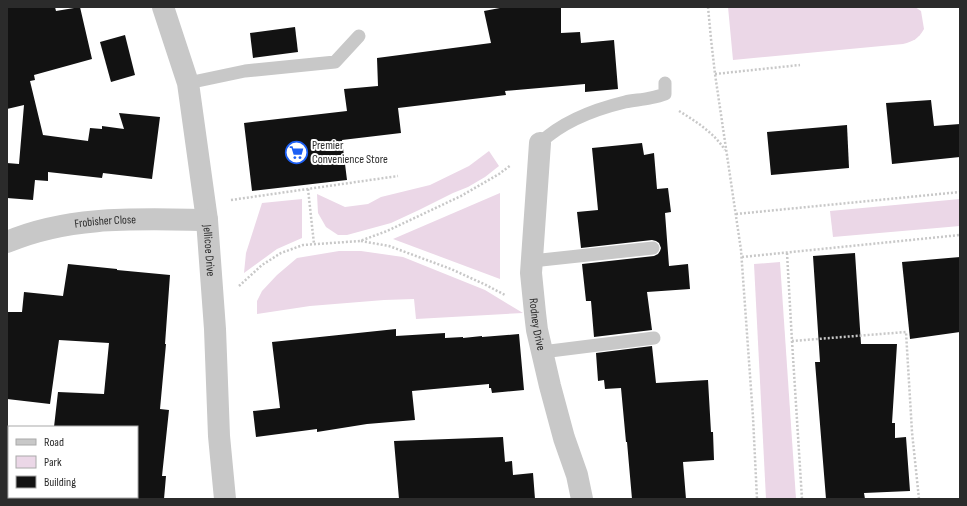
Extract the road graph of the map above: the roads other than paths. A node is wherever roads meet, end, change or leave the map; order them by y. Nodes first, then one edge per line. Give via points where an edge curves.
1 (163, 7) edge
2 (359, 36) dead end
3 (665, 83) dead end
4 (188, 84) junction
5 (540, 143) joint
6 (207, 220) junction
7 (7, 242) edge
8 (653, 248) dead end
9 (532, 261) junction
10 (654, 338) dead end
11 (542, 352) junction
12 (225, 499) edge
13 (582, 499) edge

1 - 4 street, Jellicoe Drive
2 - 4 lane via 335,62 245,71
3 - 5 lane via 665,94 592,112
4 - 6 street, Jellicoe Drive
5 - 9 street, Rodney Drive
6 - 7 street, Frobisher Close via 131,219 78,222 32,232
6 - 12 street, Jellicoe Drive
8 - 9 lane
9 - 11 street, Rodney Drive via 535,313
10 - 11 lane
11 - 13 street, Rodney Drive

